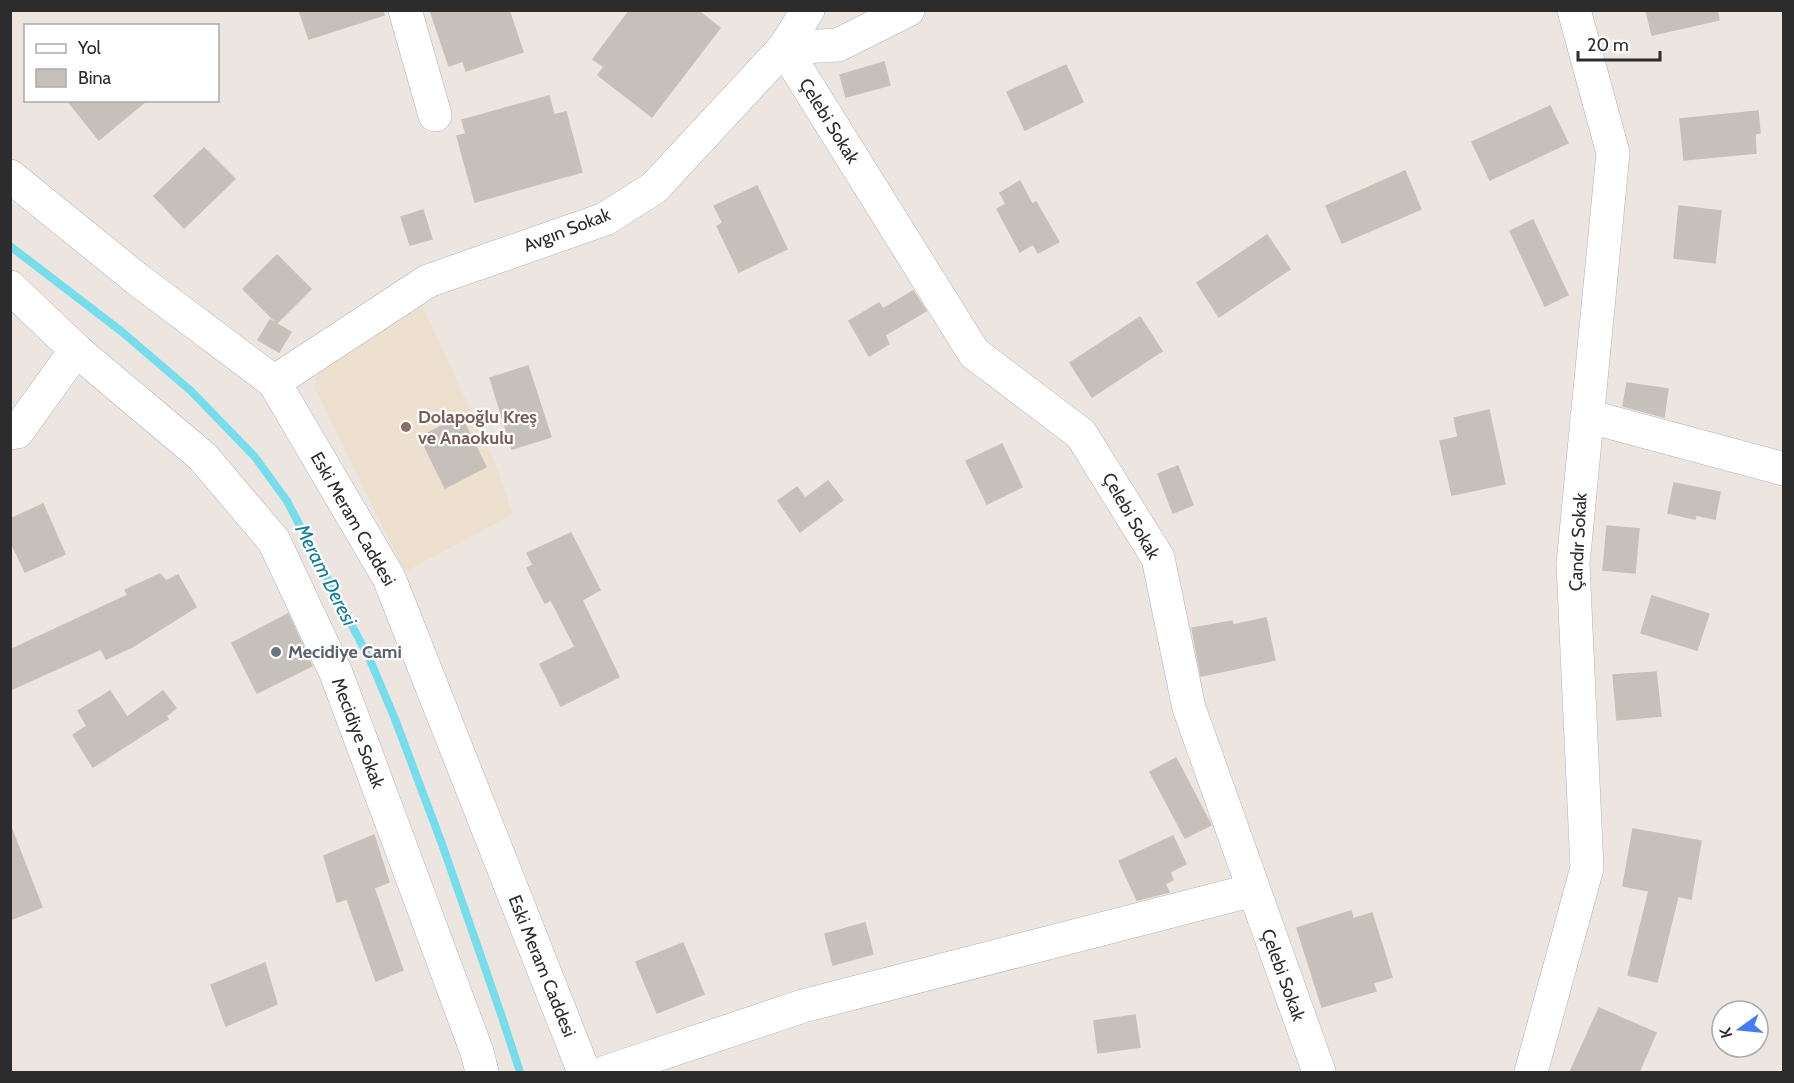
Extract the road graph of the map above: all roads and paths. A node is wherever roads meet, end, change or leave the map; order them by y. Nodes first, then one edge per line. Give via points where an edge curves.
1 (405, 10) edge
2 (808, 10) edge
3 (908, 10) edge
4 (1574, 10) edge
5 (783, 48) junction
6 (435, 115) dead end
7 (10, 176) edge
8 (10, 287) edge
9 (76, 350) junction
10 (274, 382) junction
11 (1587, 416) junction
12 (10, 433) edge
13 (1784, 468) edge
14 (1253, 890) junction
15 (482, 1072) edge
16 (584, 1072) edge
17 (606, 1072) edge
18 (1319, 1072) edge
19 (1531, 1072) edge

1 - 6 street
2 - 5 street, Avgın Sokak
3 - 5 street via 838,45
4 - 11 street, Çandır Sokak via 1613,153
5 - 10 street, Avgın Sokak via 654,188 605,219 428,280
5 - 14 street, Çelebi Sokak via 974,353 1081,434 1158,558 1189,708
7 - 10 street, Eski Meram Caddesi via 137,279
8 - 9 street, Mecidiye Sokak
9 - 12 street via 17,432
9 - 15 street, Mecidiye Sokak via 203,457 274,541 336,674
10 - 16 street, Eski Meram Caddesi via 389,578
11 - 13 street
11 - 19 street, Çandır Sokak via 1573,564 1587,868
14 - 17 street via 803,1006
14 - 18 street, Çelebi Sokak

